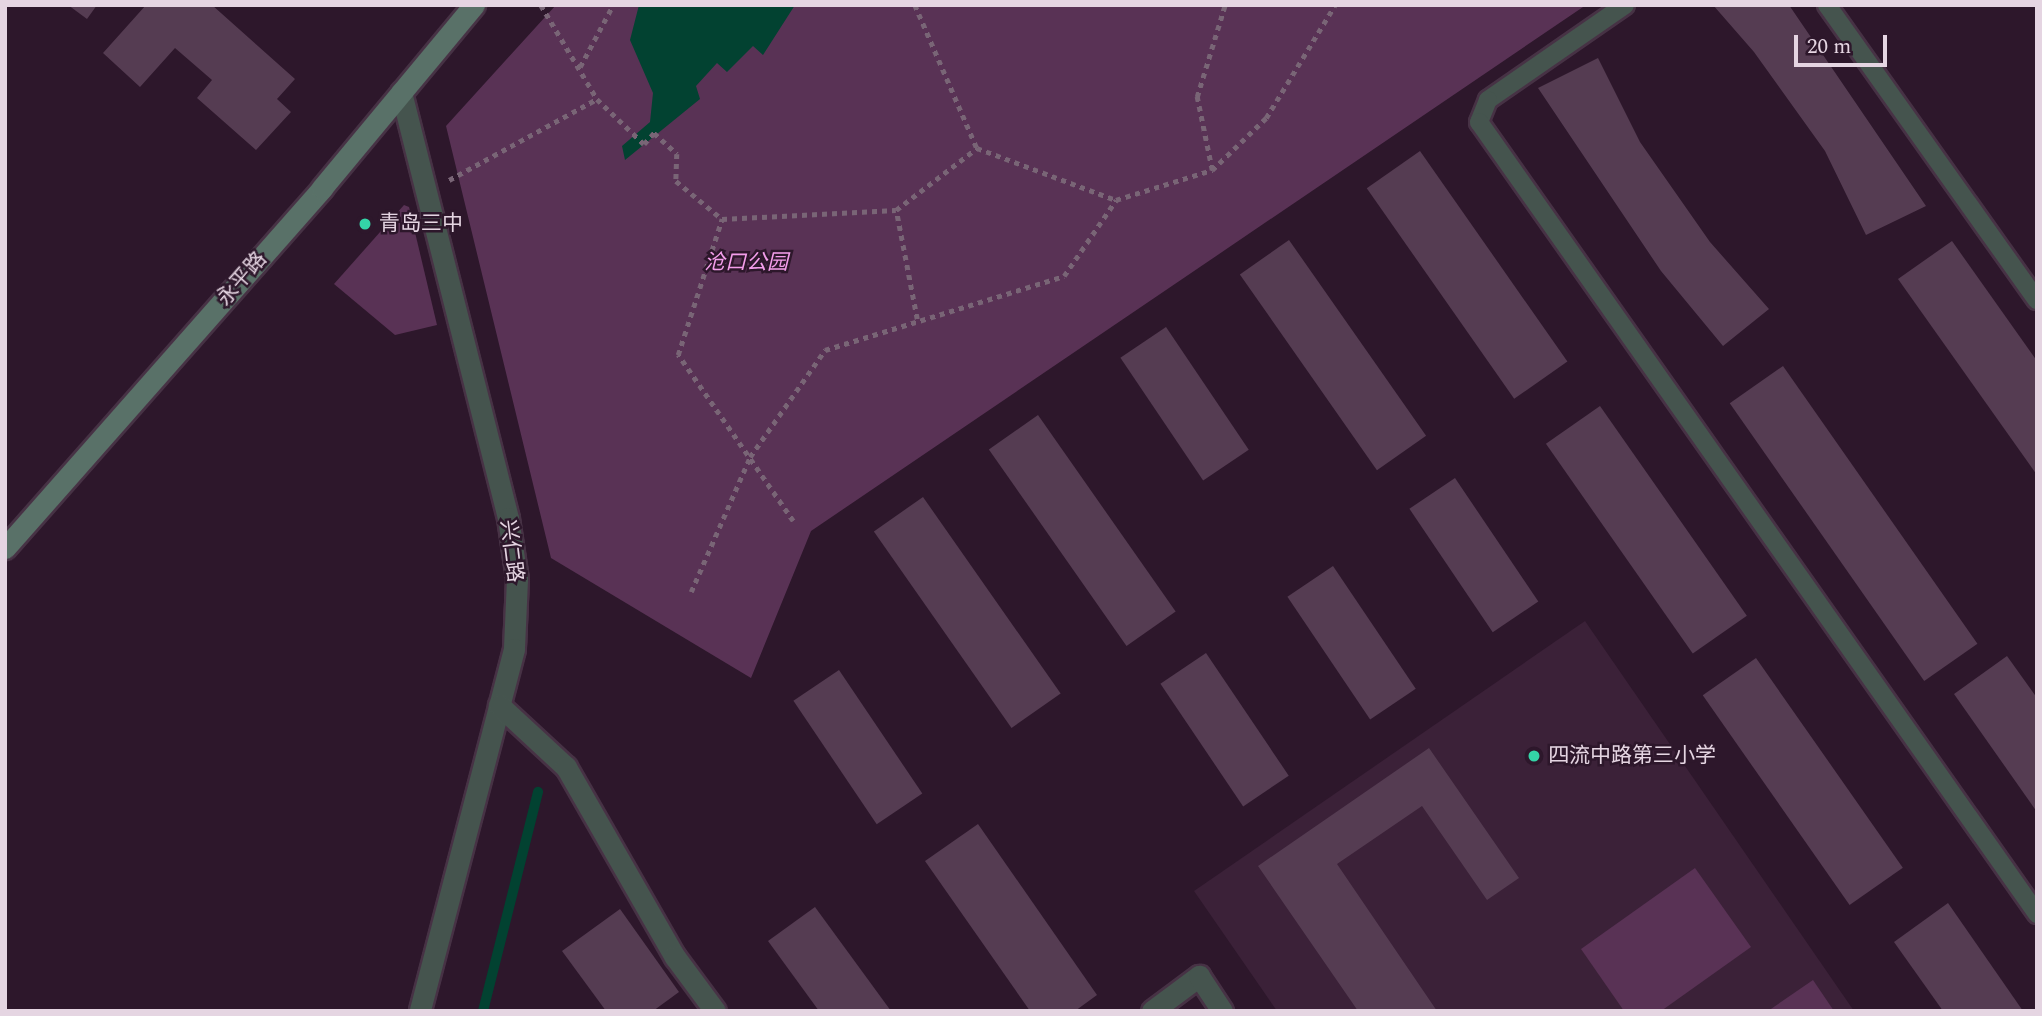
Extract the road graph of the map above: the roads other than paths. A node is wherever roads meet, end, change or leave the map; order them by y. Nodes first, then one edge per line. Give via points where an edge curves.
1 (474, 5) edge
2 (1625, 5) edge
3 (1827, 5) edge
4 (401, 92) junction
5 (2037, 300) edge
6 (5, 548) edge
7 (499, 705) junction
8 (2037, 914) edge
9 (420, 1011) edge
10 (715, 1011) edge
11 (1152, 1011) edge
12 (1222, 1011) edge

1 - 4 main road, 永平路
2 - 8 lane via 1488,100 1479,122
3 - 5 lane
4 - 6 main road, 永平路
4 - 7 street, 兴仁路 via 509,518 517,579 515,635
7 - 9 street, 兴仁路
7 - 10 street via 566,767 675,957
11 - 12 street via 1199,976

